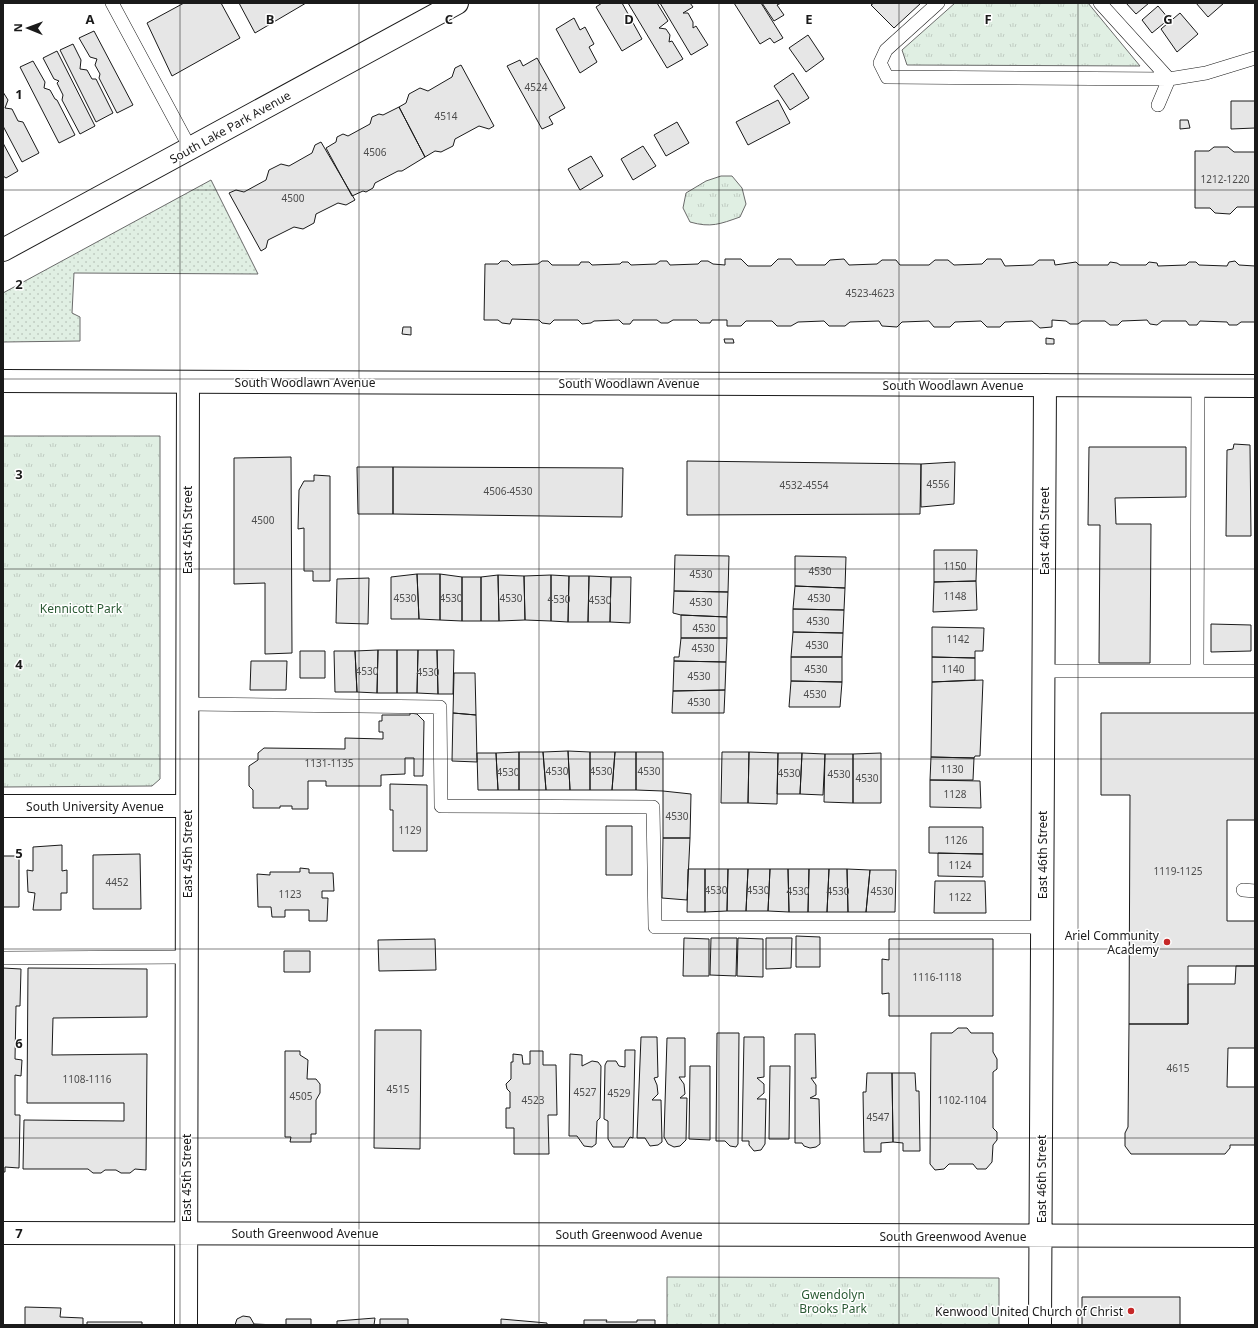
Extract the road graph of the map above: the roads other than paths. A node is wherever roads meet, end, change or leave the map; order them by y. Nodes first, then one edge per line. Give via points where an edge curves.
1 (112, 3) edge
2 (456, 3) edge
3 (938, 3) edge
4 (1100, 3) edge
5 (1255, 58) edge
6 (1169, 79) junction
7 (1158, 105) dead end
8 (190, 148) junction
9 (3, 250) edge
10 (3, 381) edge
11 (188, 383) junction
12 (1045, 385) junction
13 (1198, 385) junction
14 (1255, 386) edge
15 (1043, 671) junction
16 (1197, 671) junction
17 (1255, 672) edge
18 (187, 704) junction
19 (3, 806) edge
20 (187, 806) junction
21 (1042, 927) junction
22 (186, 957) junction
23 (3, 958) edge
24 (185, 1232) junction
25 (3, 1233) edge
26 (1041, 1236) junction
27 (1255, 1236) edge
28 (186, 1325) edge
29 (1040, 1325) edge

1 - 8 lane
2 - 8 street, South Lake Park Avenue
3 - 6 lane via 886,50 880,63 887,77
4 - 6 lane
5 - 6 lane via 1206,73
6 - 7 lane
8 - 9 street, South Lake Park Avenue
10 - 11 street, South Woodlawn Avenue
11 - 12 street, South Woodlawn Avenue
11 - 18 street, East 45th Street
12 - 13 street, South Woodlawn Avenue
12 - 15 street, East 46th Street
13 - 14 street, South Woodlawn Avenue
13 - 16 lane
15 - 16 lane
15 - 21 street, East 46th Street
16 - 17 lane
18 - 20 street, East 45th Street
18 - 21 lane via 440,707 441,806 653,807 655,927
19 - 20 street, South University Avenue
20 - 22 street, East 45th Street
21 - 26 street, East 46th Street
22 - 23 lane
22 - 24 street, East 45th Street
24 - 25 street, South Greenwood Avenue
24 - 26 street, South Greenwood Avenue
24 - 28 street, East 45th Street
26 - 27 street, South Greenwood Avenue
26 - 29 street, East 46th Street

